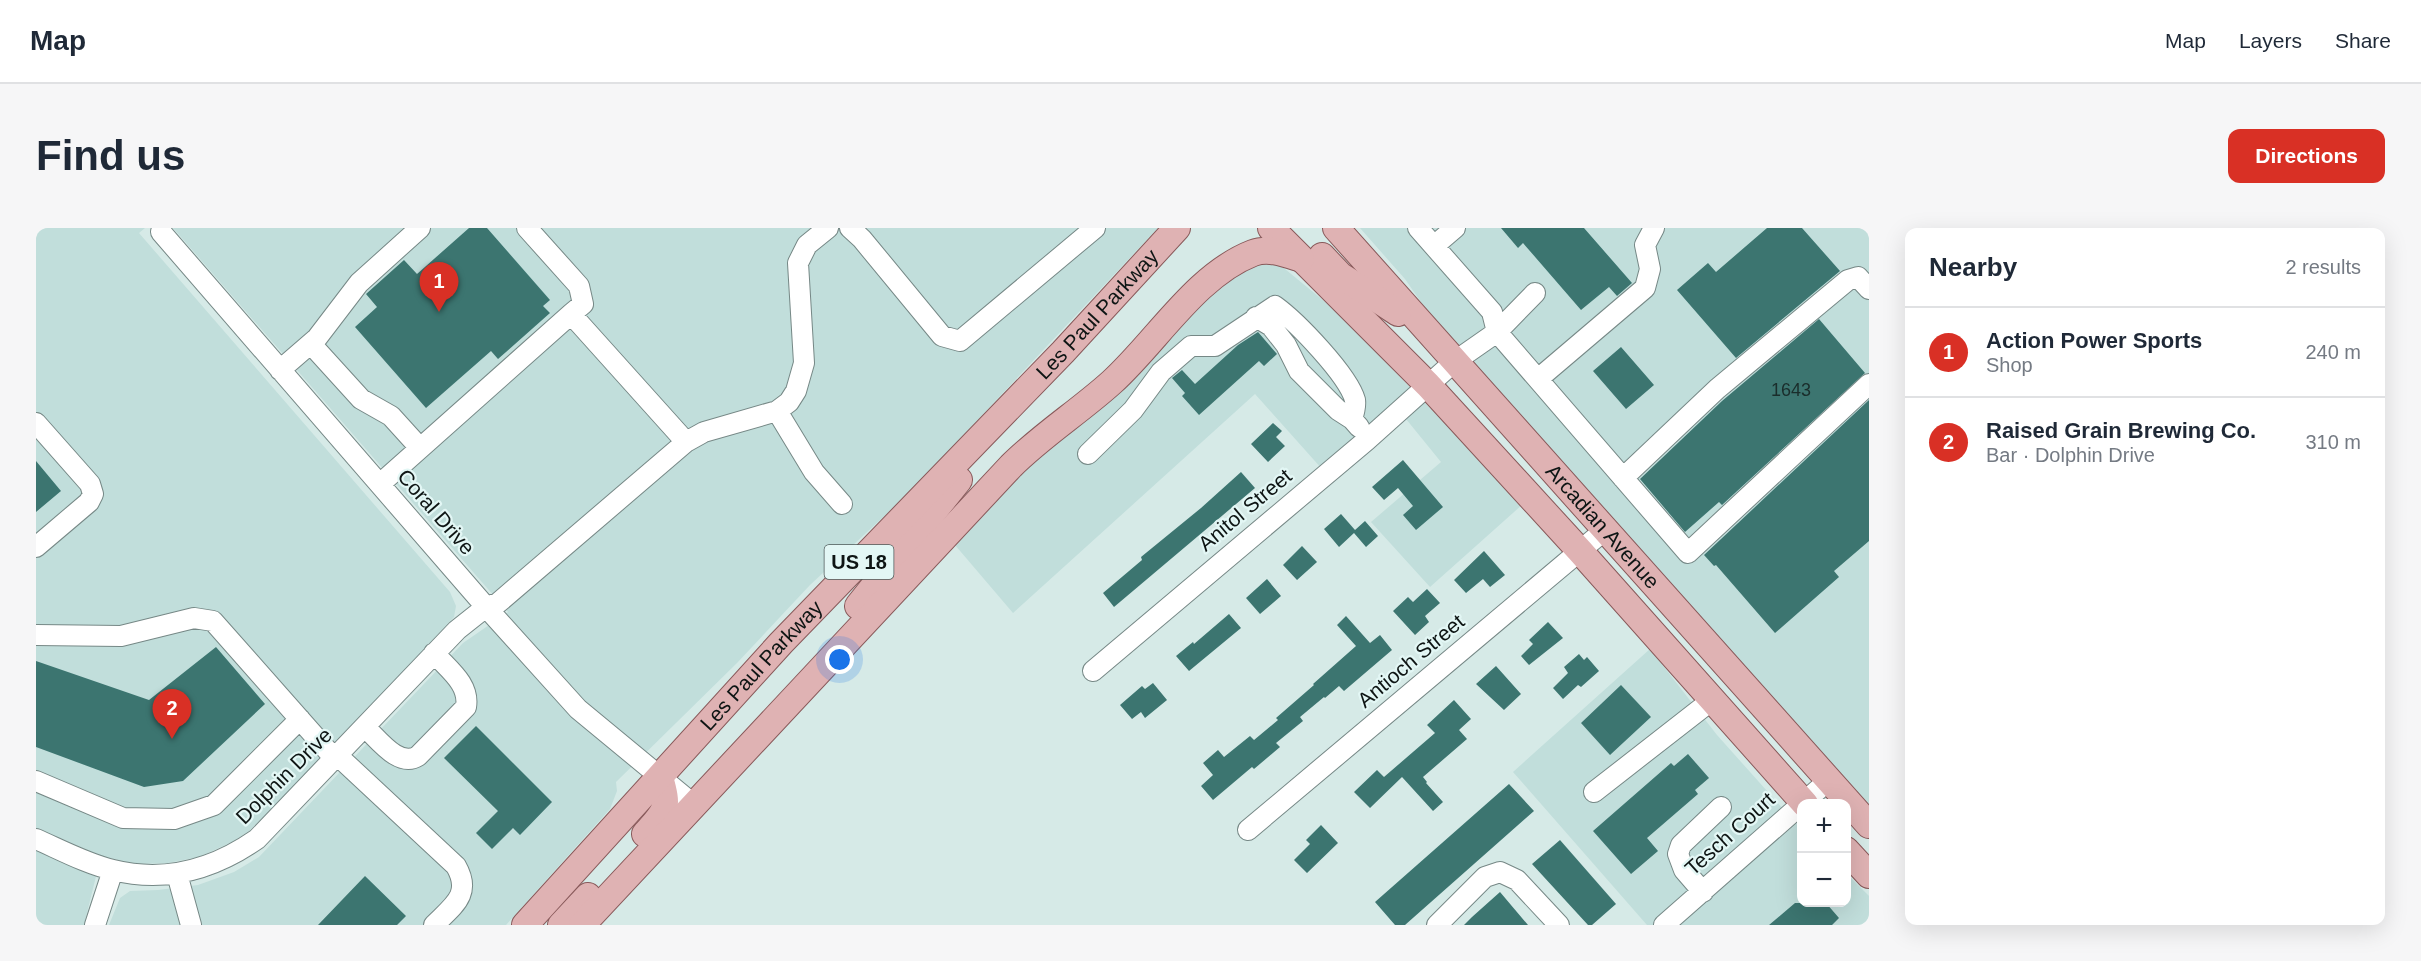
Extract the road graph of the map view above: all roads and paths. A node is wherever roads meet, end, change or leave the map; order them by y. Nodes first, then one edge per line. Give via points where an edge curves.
1 (420, 228) edge
2 (527, 228) edge
3 (828, 228) edge
4 (850, 228) edge
5 (1095, 228) edge
6 (1177, 228) edge
7 (1271, 228) edge
8 (1294, 228) edge
9 (1336, 228) edge
10 (1354, 228) edge
11 (1418, 228) edge
12 (1455, 228) edge
13 (1648, 231) edge
14 (161, 232) dead end
15 (1434, 246) junction
16 (1301, 259) junction
17 (1869, 289) edge
18 (1335, 292) junction
19 (1535, 293) dead end
20 (571, 314) junction
21 (1256, 317) junction
22 (1426, 332) junction
23 (1497, 332) junction
24 (311, 344) junction
25 (1063, 352) junction
26 (1454, 362) junction
27 (280, 370) junction
28 (1538, 379) junction
29 (1869, 384) edge
30 (1428, 386) junction
31 (777, 411) junction
32 (1352, 419) junction
33 (36, 423) edge
34 (1369, 439) junction
35 (686, 442) junction
36 (420, 448) junction
37 (1088, 454) dead end
38 (1623, 478) junction
39 (380, 484) junction
40 (842, 504) dead end
41 (1606, 529) junction
42 (36, 547) edge
43 (1580, 551) junction
44 (486, 607) junction
45 (36, 635) edge
46 (434, 653) junction
47 (1093, 671) dead end
48 (804, 686) junction
49 (1712, 700) junction
50 (300, 719) junction
51 (365, 728) junction
52 (337, 757) junction
53 (660, 777) junction
54 (1829, 780) junction
55 (36, 781) edge
56 (1594, 792) dead end
57 (1801, 799) edge
58 (1807, 799) edge
59 (693, 804) junction
60 (1721, 807) dead end
61 (1797, 808) edge
62 (1869, 825) edge
63 (1248, 830) dead end
64 (36, 839) edge
65 (1849, 853) edge
66 (113, 870) junction
67 (177, 874) junction
68 (1869, 875) edge
69 (1703, 892) junction
70 (95, 925) edge
71 (191, 925) edge
72 (435, 925) edge
73 (525, 925) edge
74 (561, 925) edge
75 (582, 925) edge
76 (1437, 925) edge
77 (1559, 925) edge
78 (1664, 925) edge

1 - 24 street via 359,283
2 - 20 street via 579,286 583,304
3 - 31 street via 807,245 798,263 804,363 796,390
4 - 5 street via 942,336 960,341
6 - 25 main road, Les Paul Parkway / US 18
7 - 16 main road, Arcadian Avenue
8 - 22 main road via 1340,275
9 - 22 main road, Arcadian Avenue
10 - 22 main road via 1401,282
11 - 15 street
12 - 15 street
13 - 28 street via 1645,245 1650,269 1645,288
14 - 27 street, Coral Drive
15 - 23 street via 1492,312
16 - 18 main road, Arcadian Avenue
16 - 48 main road, US 18 via 1259,251 1220,272 1200,289 1113,381 1028,449
17 - 38 street via 1858,277 1848,280 1717,389
18 - 26 main road via 1383,321 1424,362
18 - 30 main road, Arcadian Avenue
19 - 23 street, Anitol Street
20 - 35 street
20 - 36 street
21 - 32 street via 1271,326 1299,371
21 - 32 street via 1275,306 1296,322 1350,386 1356,403
21 - 37 street via 1215,346 1191,345 1161,372 1132,410
22 - 26 main road, Arcadian Avenue
23 - 26 street, Anitol Street
23 - 28 street
24 - 27 street
24 - 36 street via 361,399 391,416
25 - 48 main road via 816,658
25 - 53 main road, Les Paul Parkway / US 18 via 781,643
26 - 30 street, Anitol Street
26 - 41 main road, Arcadian Avenue
27 - 39 street, Coral Drive
28 - 38 street
29 - 38 street via 1688,553
30 - 34 street, Anitol Street
30 - 43 main road, Arcadian Avenue
31 - 35 street, Dolphin Drive via 704,432
31 - 40 street via 814,472
32 - 34 street
33 - 42 street via 90,484 93,494 90,502
34 - 47 street, Anitol Street
35 - 44 street, Dolphin Drive via 523,583 498,603
36 - 39 street
39 - 44 street, Coral Drive
41 - 43 street, Antioch Street
41 - 54 main road, Arcadian Avenue
43 - 49 main road, Arcadian Avenue
43 - 63 street, Antioch Street
44 - 46 street, Dolphin Drive
44 - 53 street, Coral Drive via 578,709
45 - 50 street via 121,636 194,618 213,621
46 - 51 street, Dolphin Drive
46 - 51 street via 463,686 468,696 466,707 411,761 394,754
48 - 59 main road, US 18
49 - 56 street
49 - 57 main road, Arcadian Avenue
50 - 52 street
50 - 55 street via 214,805 174,819 123,818
51 - 52 street, Dolphin Drive
52 - 67 street, Dolphin Drive via 257,839 218,863
52 - 72 street via 456,866 464,885 462,894
53 - 59 street, Coral Drive
53 - 73 main road, Les Paul Parkway / US 18
53 - 74 main road via 666,810
54 - 58 street, Tesch Court
54 - 62 main road, Arcadian Avenue
59 - 75 main road, US 18
60 - 69 street via 1681,845 1678,854 1684,870
61 - 69 street, Tesch Court
64 - 66 street, Dolphin Drive
65 - 68 main road
66 - 67 street, Dolphin Drive via 153,876
66 - 70 street
67 - 71 street
69 - 78 street, Tesch Court
76 - 77 street via 1485,877 1500,872 1517,880

